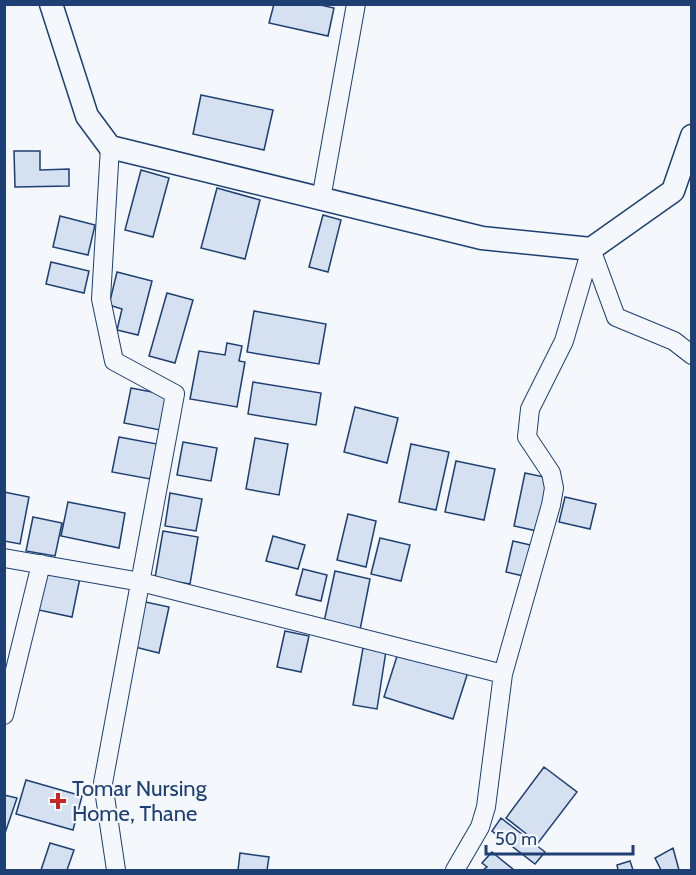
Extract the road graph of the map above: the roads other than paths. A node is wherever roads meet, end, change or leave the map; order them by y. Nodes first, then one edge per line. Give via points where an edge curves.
1 (51, 4) edge
2 (356, 4) edge
3 (692, 136) edge
4 (110, 147) junction
5 (321, 199) junction
6 (591, 249) junction
7 (692, 355) edge
8 (4, 558) edge
9 (41, 564) junction
10 (141, 582) junction
11 (503, 674) junction
12 (4, 715) edge
13 (116, 870) edge
14 (455, 870) edge

1 - 4 street via 87,116
2 - 5 street
3 - 6 street via 673,191
4 - 5 street
4 - 10 street via 101,299 114,361 175,394
5 - 6 street via 482,238
6 - 7 street via 616,317 674,341
6 - 11 street via 564,341 530,409 527,437 551,473 554,488
8 - 9 street
9 - 10 street
9 - 12 street
10 - 11 street
10 - 13 street via 103,783
11 - 14 street via 486,807 480,826

